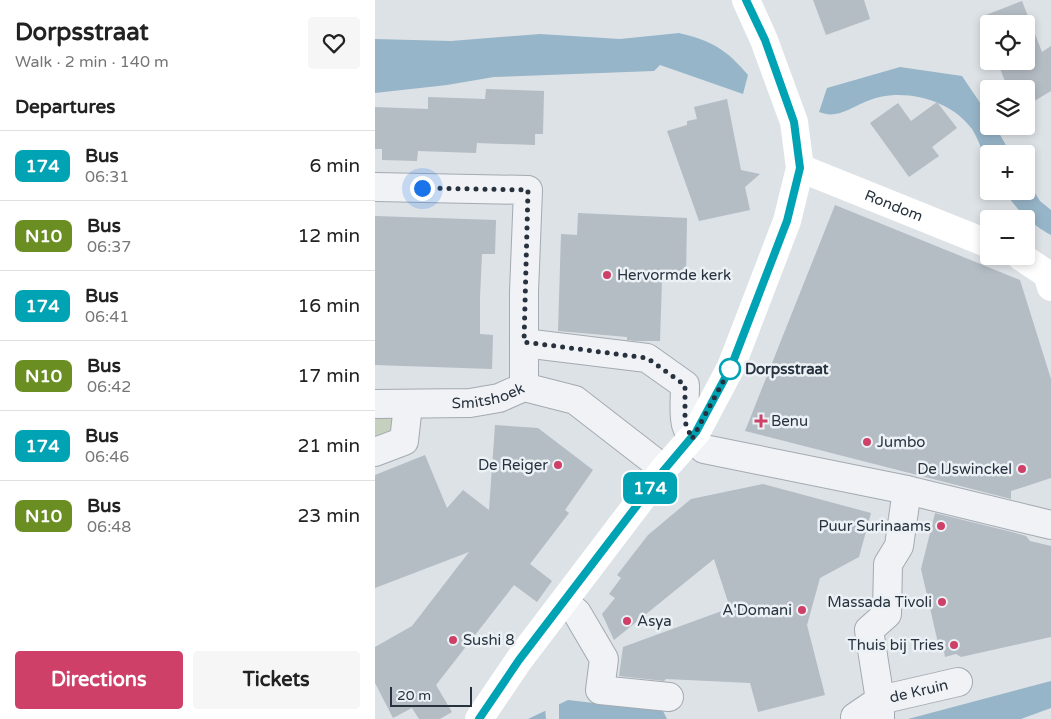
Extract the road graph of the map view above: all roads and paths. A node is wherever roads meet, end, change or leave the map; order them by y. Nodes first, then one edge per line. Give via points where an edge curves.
1 (745, 0) edge
2 (800, 168) junction
3 (375, 187) edge
4 (980, 240) edge
5 (1034, 265) edge
6 (1051, 287) edge
7 (524, 342) junction
8 (524, 387) junction
9 (375, 404) edge
10 (408, 405) junction
11 (692, 439) junction
12 (375, 452) edge
13 (664, 470) junction
14 (907, 490) junction
15 (1051, 524) edge
16 (565, 602) junction
17 (958, 682) dead end
18 (669, 697) dead end
19 (872, 712) edge
20 (479, 719) edge

1 - 2 street via 765,40 794,122
2 - 4 street, Rondom
2 - 11 street via 787,221 731,367
3 - 7 street via 528,190
5 - 6 street via 1047,274
7 - 8 street
7 - 11 street via 647,358 685,385 685,422
8 - 10 street, Smitshoek via 499,398 470,403
8 - 13 street, Smitshoek via 575,400
9 - 10 street, Smitshoek
10 - 12 street via 404,440
11 - 13 street
11 - 14 street via 704,449
13 - 16 street
14 - 15 street
14 - 19 street, de Kruin via 899,546 888,564 887,614 869,630
16 - 18 street via 577,613 604,660 600,690
16 - 20 street via 519,660
17 - 19 street, de Kruin

